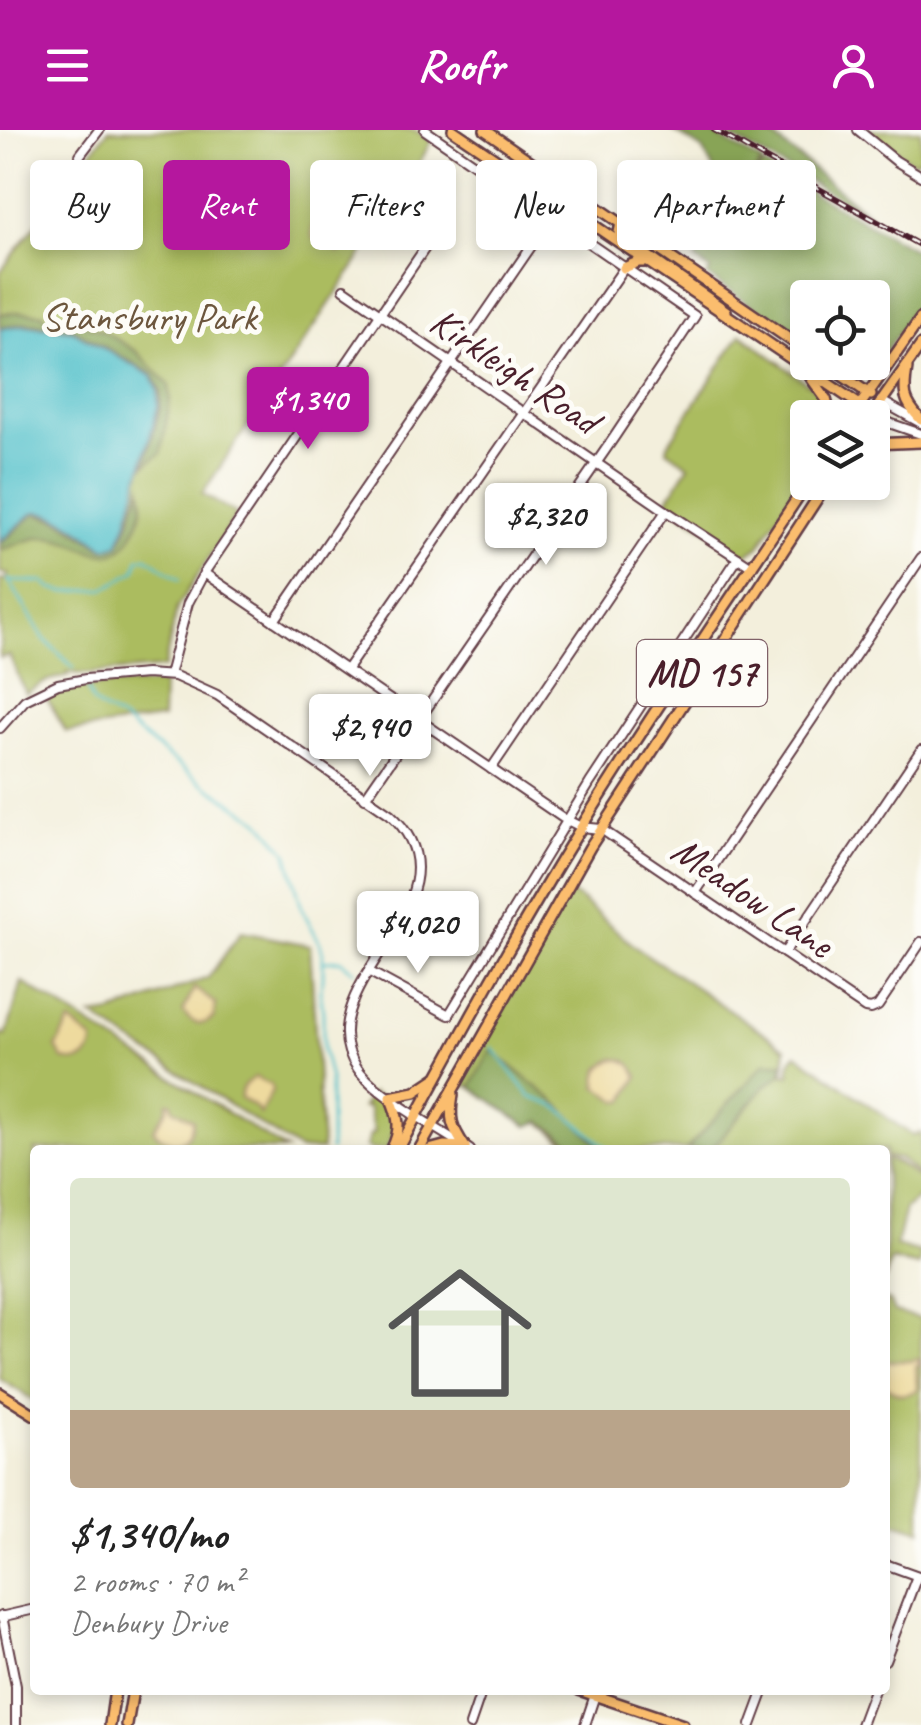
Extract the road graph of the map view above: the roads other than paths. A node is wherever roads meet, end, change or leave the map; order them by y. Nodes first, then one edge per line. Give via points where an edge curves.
1 (99, 130) edge
2 (425, 130) edge
3 (452, 130) edge
4 (485, 130) edge
5 (858, 130) edge
6 (80, 155) dead end
7 (476, 165) edge
8 (921, 176) edge
9 (617, 221) edge
10 (597, 248) edge
11 (424, 250) edge
12 (529, 250) edge
13 (640, 250) edge
14 (659, 250) edge
15 (646, 262) junction
16 (624, 268) junction
17 (344, 289) dead end
18 (380, 314) junction
19 (921, 318) edge
20 (745, 329) junction
21 (790, 340) edge
22 (921, 345) edge
23 (896, 354) junction
24 (790, 359) edge
25 (890, 359) edge
26 (452, 364) junction
27 (907, 364) junction
28 (821, 380) edge
29 (850, 380) edge
30 (868, 393) junction
31 (850, 400) edge
32 (863, 400) edge
33 (879, 400) edge
34 (882, 400) edge
35 (890, 406) edge
36 (524, 414) junction
37 (921, 422) edge
38 (890, 423) edge
39 (921, 434) edge
40 (921, 442) edge
41 (890, 443) edge
42 (597, 462) junction
43 (796, 500) edge
44 (816, 500) edge
45 (666, 511) junction
46 (738, 558) junction
47 (921, 558) edge
48 (752, 567) junction
49 (204, 572) junction
50 (274, 621) junction
51 (347, 669) junction
52 (169, 675) junction
53 (419, 720) junction
54 (0, 728) edge
55 (921, 750) edge
56 (491, 769) junction
57 (365, 798) junction
58 (567, 821) junction
59 (581, 828) junction
60 (600, 829) junction
61 (695, 893) junction
62 (921, 942) edge
63 (784, 954) junction
64 (370, 972) junction
65 (440, 1076) junction
66 (455, 1085) junction
67 (390, 1096) junction
68 (417, 1115) junction
69 (433, 1126) junction
70 (395, 1145) edge
71 (397, 1145) edge
72 (422, 1145) edge
73 (462, 1145) edge
74 (465, 1145) edge
75 (0, 1393) edge
76 (30, 1412) edge
77 (890, 1566) edge
78 (919, 1576) edge
79 (30, 1610) edge
80 (1, 1617) edge
81 (890, 1648) edge
82 (115, 1695) edge
83 (132, 1695) edge
84 (480, 1695) edge
85 (595, 1695) joint
86 (762, 1695) edge
87 (872, 1695) edge
88 (16, 1725) edge
89 (114, 1725) edge
90 (127, 1725) edge
91 (470, 1725) edge
92 (585, 1725) edge
93 (683, 1725) edge
94 (752, 1725) edge
95 (861, 1725) edge

1 - 6 street
2 - 7 street
3 - 15 main road
4 - 9 main road
5 - 8 street
10 - 16 street
11 - 18 street
12 - 26 street
13 - 20 main road
14 - 21 main road
15 - 16 main road
15 - 20 main road
16 - 36 street
16 - 42 street via 695,316
17 - 18 street, Kirkleigh Road
18 - 26 street, Kirkleigh Road
18 - 49 street
19 - 23 main road
20 - 24 main road
22 - 27 main road
23 - 25 main road
23 - 30 main road
26 - 36 street, Kirkleigh Road
26 - 50 street
27 - 34 main road
27 - 37 main road via 904,394
28 - 31 main road
29 - 30 main road
30 - 32 main road
30 - 33 main road
35 - 37 street
36 - 42 street, Kirkleigh Road
36 - 51 street
38 - 39 street
40 - 41 main road
42 - 45 street, Kirkleigh Road
42 - 53 street
43 - 48 main road, MD 157
44 - 60 main road, MD 157
45 - 46 street, Kirkleigh Road
45 - 56 street
46 - 48 street, Kirkleigh Road
46 - 58 street
47 - 61 street
48 - 59 main road, MD 157
49 - 50 street
49 - 52 street via 188,603
50 - 51 street
51 - 53 street
52 - 54 street via 58,684 25,700
52 - 57 street via 217,695
53 - 56 street
53 - 57 street
55 - 63 street
56 - 58 street
57 - 64 street via 408,832 418,867 414,890
58 - 59 street
58 - 64 street via 449,1014
59 - 60 street
59 - 65 main road, MD 157
60 - 61 street, Meadow Lane
60 - 66 main road, MD 157
61 - 63 street, Meadow Lane
62 - 63 street, Meadow Lane via 873,1008
64 - 67 street via 349,1011 347,1043 359,1070
65 - 67 main road via 415,1092
65 - 68 main road, MD 157
66 - 69 main road, MD 157
66 - 74 main road via 450,1116
67 - 68 street
67 - 70 main road via 399,1123
68 - 69 street
68 - 71 main road, MD 157
69 - 72 main road, MD 157
69 - 73 street
75 - 76 main road
77 - 78 street
78 - 81 street
79 - 80 street
80 - 88 street via 16,1686
82 - 89 main road
83 - 90 main road
84 - 91 street
85 - 92 street
85 - 93 main road
86 - 94 street
87 - 95 street

